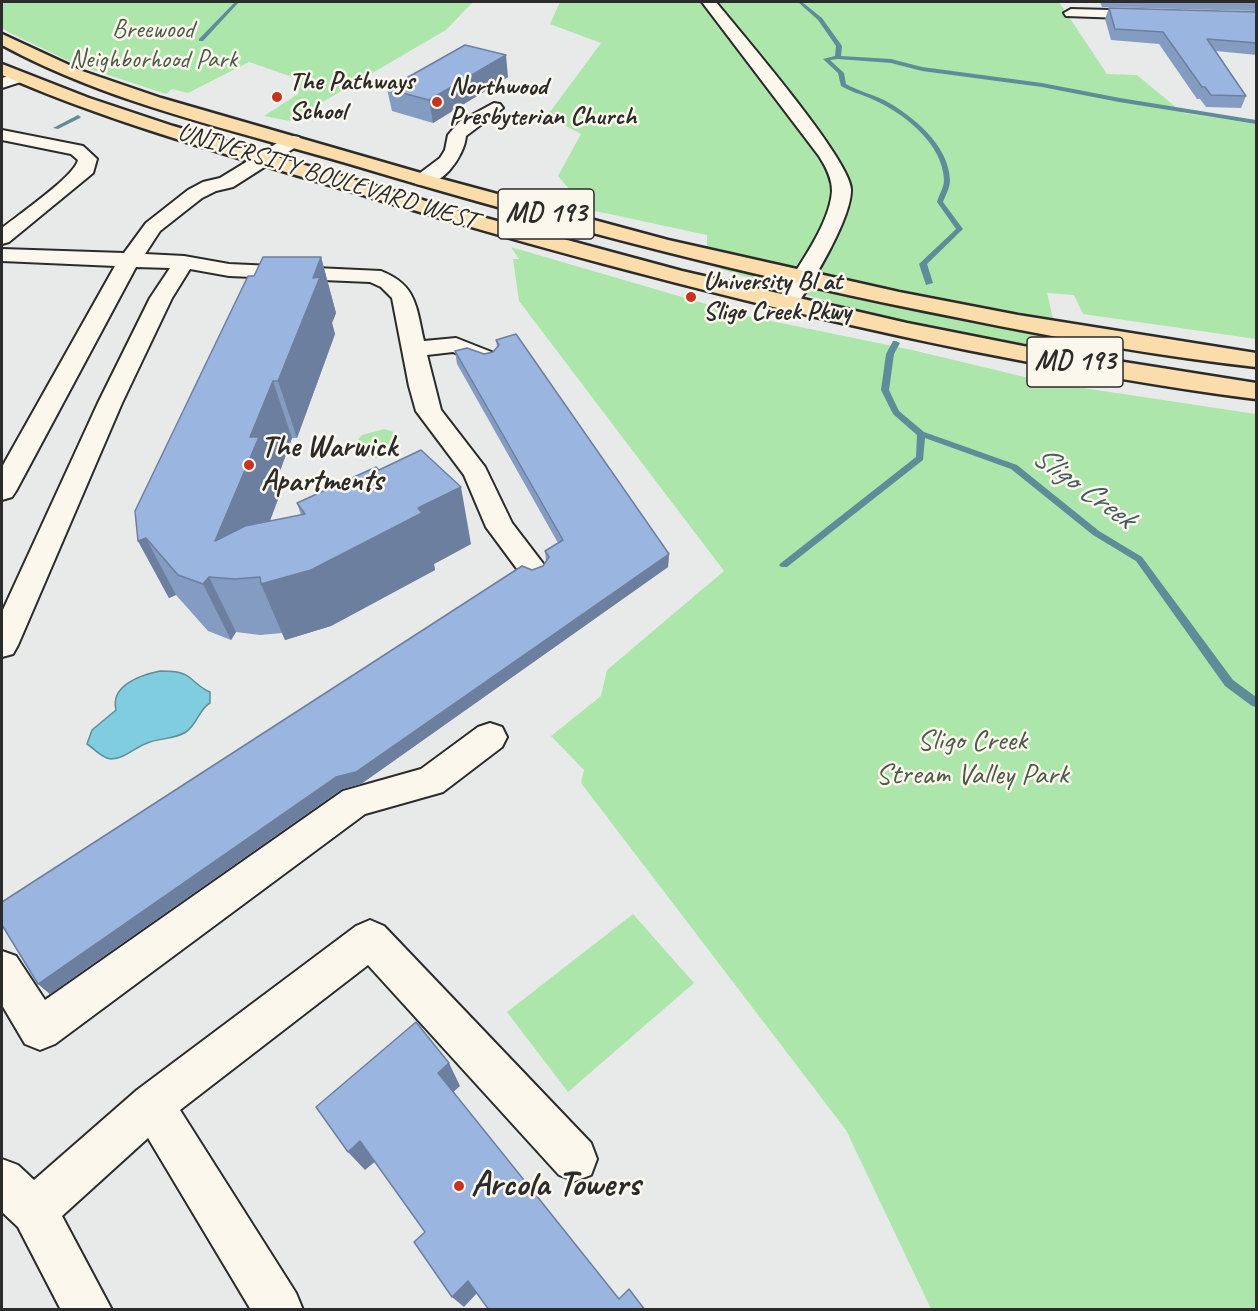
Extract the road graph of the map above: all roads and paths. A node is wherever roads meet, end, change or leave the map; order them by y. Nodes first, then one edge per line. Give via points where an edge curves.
1 (709, 2) edge
2 (1071, 13) dead end
3 (1164, 15) edge
4 (2, 39) edge
5 (2, 69) edge
6 (21, 77) junction
7 (2, 83) edge
8 (494, 108) dead end
9 (2, 135) edge
10 (293, 141) junction
11 (267, 159) junction
12 (423, 180) junction
13 (226, 183) junction
14 (206, 211) dead end
15 (181, 230) dead end
16 (2, 238) edge
17 (2, 255) edge
18 (132, 260) junction
19 (184, 262) junction
20 (801, 277) junction
21 (787, 303) junction
22 (415, 349) junction
23 (486, 358) edge
24 (1257, 360) edge
25 (1257, 391) edge
26 (2, 491) edge
27 (532, 570) edge
28 (2, 645) edge
29 (490, 737) dead end
30 (2, 970) edge
31 (152, 1105) junction
32 (575, 1159) dead end
33 (2, 1181) edge
34 (34, 1211) junction
35 (88, 1310) edge
36 (279, 1310) edge

1 - 20 street via 838,171 842,195 832,223
2 - 3 street
4 - 10 main road, UNIVERSITY BOULEVARD WEST / MD 193 via 59,68
5 - 6 main road, UNIVERSITY BOULEVARD WEST / MD 193
6 - 7 street
6 - 11 main road, UNIVERSITY BOULEVARD WEST / MD 193 via 52,92
8 - 12 street via 465,126 450,160
9 - 16 street via 77,150 88,159 86,169
10 - 11 street
10 - 12 main road, UNIVERSITY BOULEVARD WEST / MD 193
11 - 13 street
11 - 21 main road, UNIVERSITY BOULEVARD WEST / MD 193 via 536,240
12 - 20 main road, UNIVERSITY BOULEVARD WEST / MD 193 via 601,229
13 - 14 street via 227,191
13 - 18 street via 195,194 159,220
15 - 18 street
17 - 18 street
18 - 19 street
18 - 26 street via 117,279
19 - 22 street via 229,270 374,276 389,282 403,296
19 - 28 street via 161,298 110,403
20 - 21 street
20 - 24 main road, UNIVERSITY BOULEVARD WEST / MD 193 via 1077,333
21 - 25 main road, UNIVERSITY BOULEVARD WEST / MD 193 via 1041,356
22 - 23 street via 456,345
22 - 27 street via 429,411 476,474 500,527
29 - 30 street via 431,781 355,802 40,1029
31 - 32 street via 370,939
31 - 34 street
31 - 36 street
33 - 34 street
34 - 35 street

